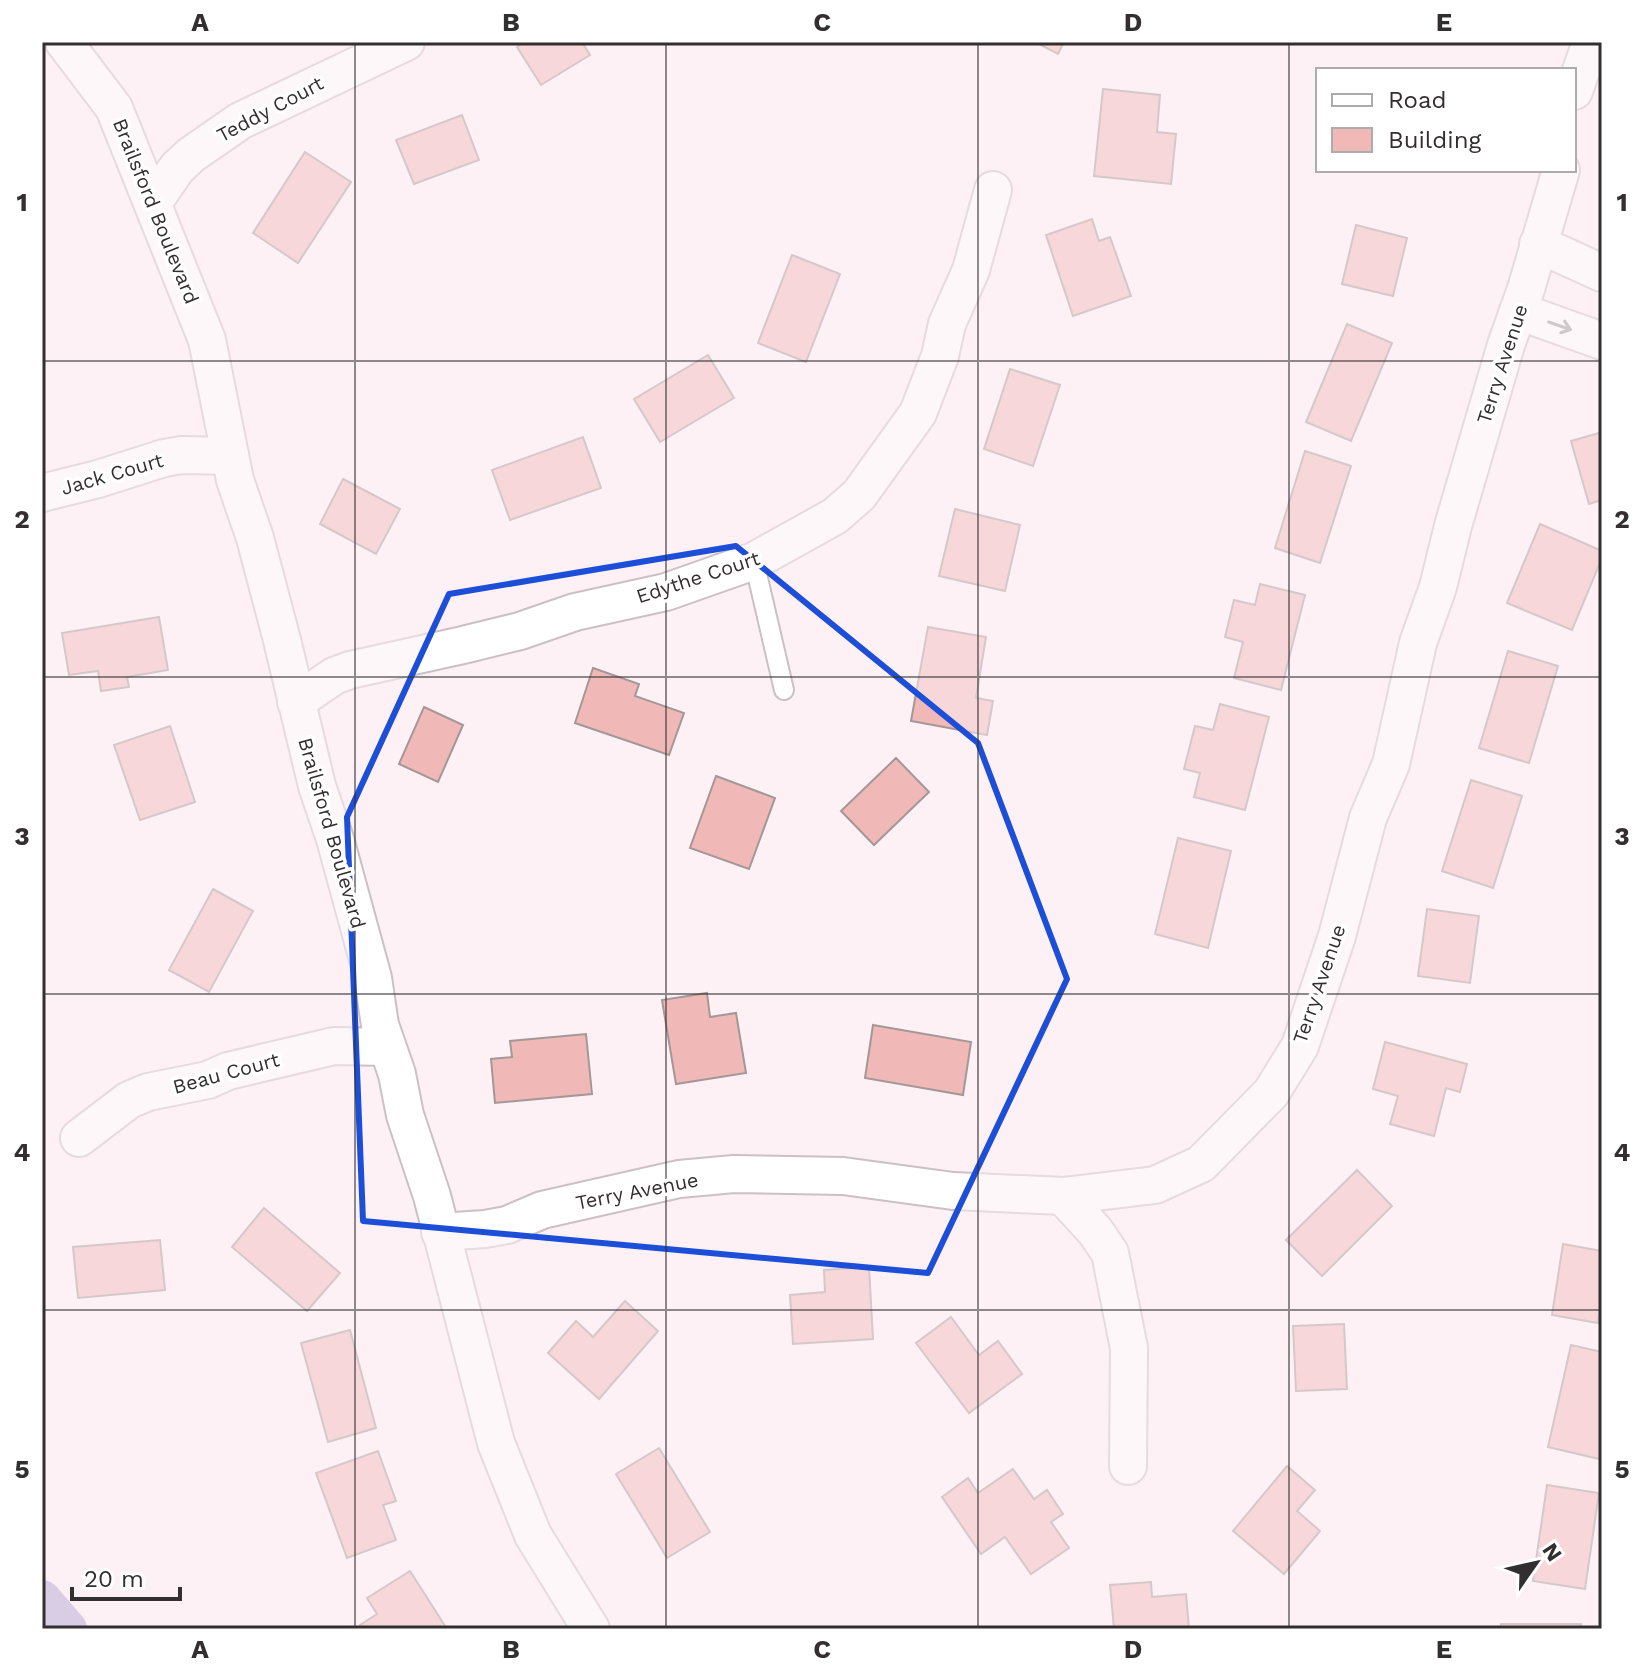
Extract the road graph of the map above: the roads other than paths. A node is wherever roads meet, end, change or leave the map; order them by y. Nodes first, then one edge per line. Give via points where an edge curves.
1 (64, 42) edge
2 (406, 42) edge
3 (1591, 42) edge
4 (1576, 85) edge
5 (1560, 172) edge
6 (993, 190) dead end
7 (153, 203) junction
8 (1538, 244) junction
9 (1602, 273) edge
10 (1518, 311) junction
11 (1602, 341) edge
12 (230, 456) junction
13 (42, 493) edge
14 (754, 561) junction
15 (784, 690) dead end
16 (296, 702) junction
17 (387, 1047) junction
18 (79, 1138) dead end
19 (1063, 1196) junction
20 (440, 1232) junction
21 (1128, 1466) dead end
22 (591, 1629) edge

1 - 7 street, Brailsford Boulevard via 114,108
2 - 7 street, Teddy Court via 240,121 177,168
3 - 4 street
5 - 8 street, Terry Avenue
6 - 14 street, Edythe Court via 971,270 918,413 859,495 810,533
7 - 12 street, Brailsford Boulevard via 207,340
8 - 9 street
8 - 10 street, Terry Avenue
10 -> 11 street
10 - 19 street, Terry Avenue via 1418,643 1391,764 1368,818 1337,936 1300,1046 1271,1093 1201,1164 1155,1185
12 - 13 street, Jack Court via 164,458
12 - 16 street, Brailsford Boulevard
14 - 15 lane
14 - 16 street, Edythe Court via 666,592 350,670
16 - 17 street, Brailsford Boulevard via 373,978
17 - 18 street, Beau Court via 334,1046 148,1092
17 - 20 street, Brailsford Boulevard
19 - 20 street, Terry Avenue via 953,1191 843,1176 734,1174 679,1179 542,1210 507,1225
19 - 21 street via 1110,1253 1129,1348
20 - 22 street, Brailsford Boulevard via 496,1443 533,1535

